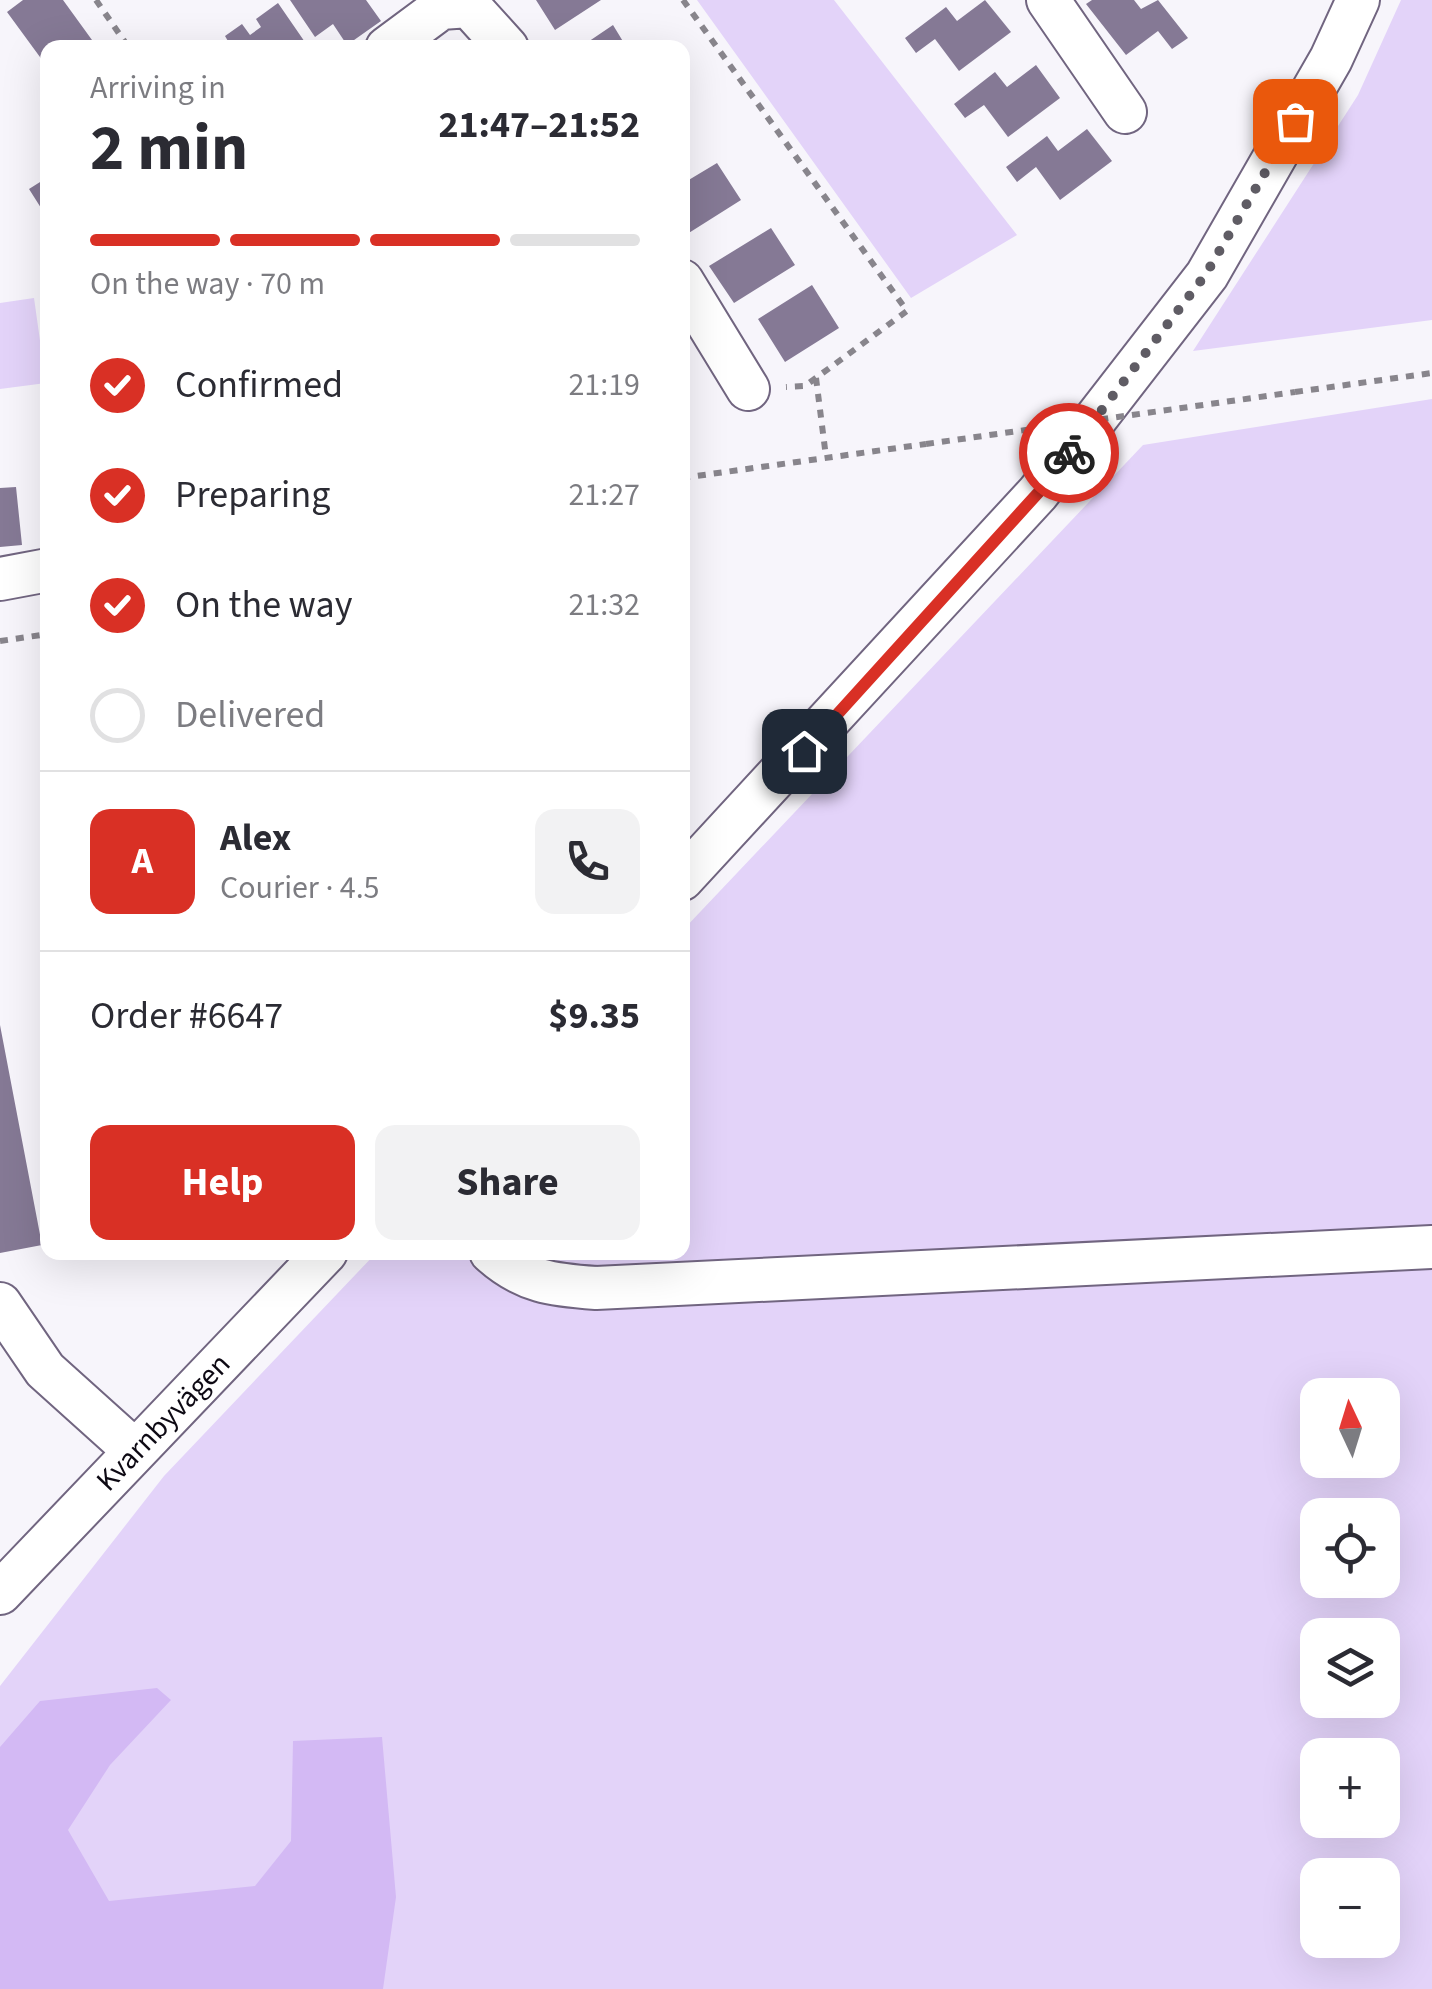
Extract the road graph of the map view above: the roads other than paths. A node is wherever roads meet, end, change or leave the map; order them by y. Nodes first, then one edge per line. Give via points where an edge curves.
1 (1048, 0) edge
2 (1358, 0) edge
3 (398, 40) edge
4 (499, 40) edge
5 (1125, 112) dead end
6 (690, 294) edge
7 (748, 388) road end
8 (40, 572) edge
9 (0, 579) edge
10 (690, 870) edge
11 (1432, 1248) edge
12 (318, 1260) edge
13 (500, 1260) edge
14 (0, 1304) edge
15 (135, 1451) junction
16 (0, 1593) edge

1 - 5 street
2 - 10 street via 1331,59 1194,290 1038,493
3 - 4 street via 440,8 469,6
6 - 7 street
8 - 9 street
11 - 13 street via 596,1288 543,1285
12 - 15 street, Kvarnbyvägen
14 - 15 street via 45,1370
15 - 16 street, Kvarnbyvägen

